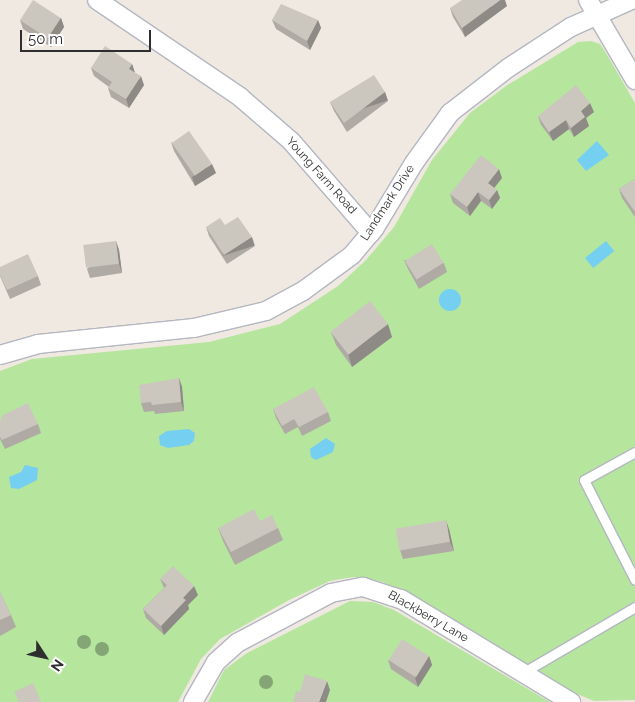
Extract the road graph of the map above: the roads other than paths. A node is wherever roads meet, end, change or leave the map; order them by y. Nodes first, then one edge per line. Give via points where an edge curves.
1 (97, 0) edge
2 (588, 0) edge
3 (631, 0) edge
4 (598, 15) junction
5 (635, 80) edge
6 (371, 233) junction
7 (0, 355) edge
8 (635, 452) edge
9 (635, 580) edge
10 (635, 608) edge
11 (522, 673) junction
12 (193, 702) edge
13 (571, 702) edge

1 - 6 street, Young Farm Road via 240,97 291,140
2 - 4 street
3 - 4 street, Landmark Drive
4 - 5 street
4 - 6 street, Landmark Drive via 571,27 508,68 450,113
6 - 7 street, Landmark Drive via 322,279 266,311 190,329 38,344
8 - 9 lane via 584,480
10 - 11 lane
11 - 12 street, Blackberry Lane via 401,599 378,589 353,587 331,593 237,643 216,662
11 - 13 street, Blackberry Lane

